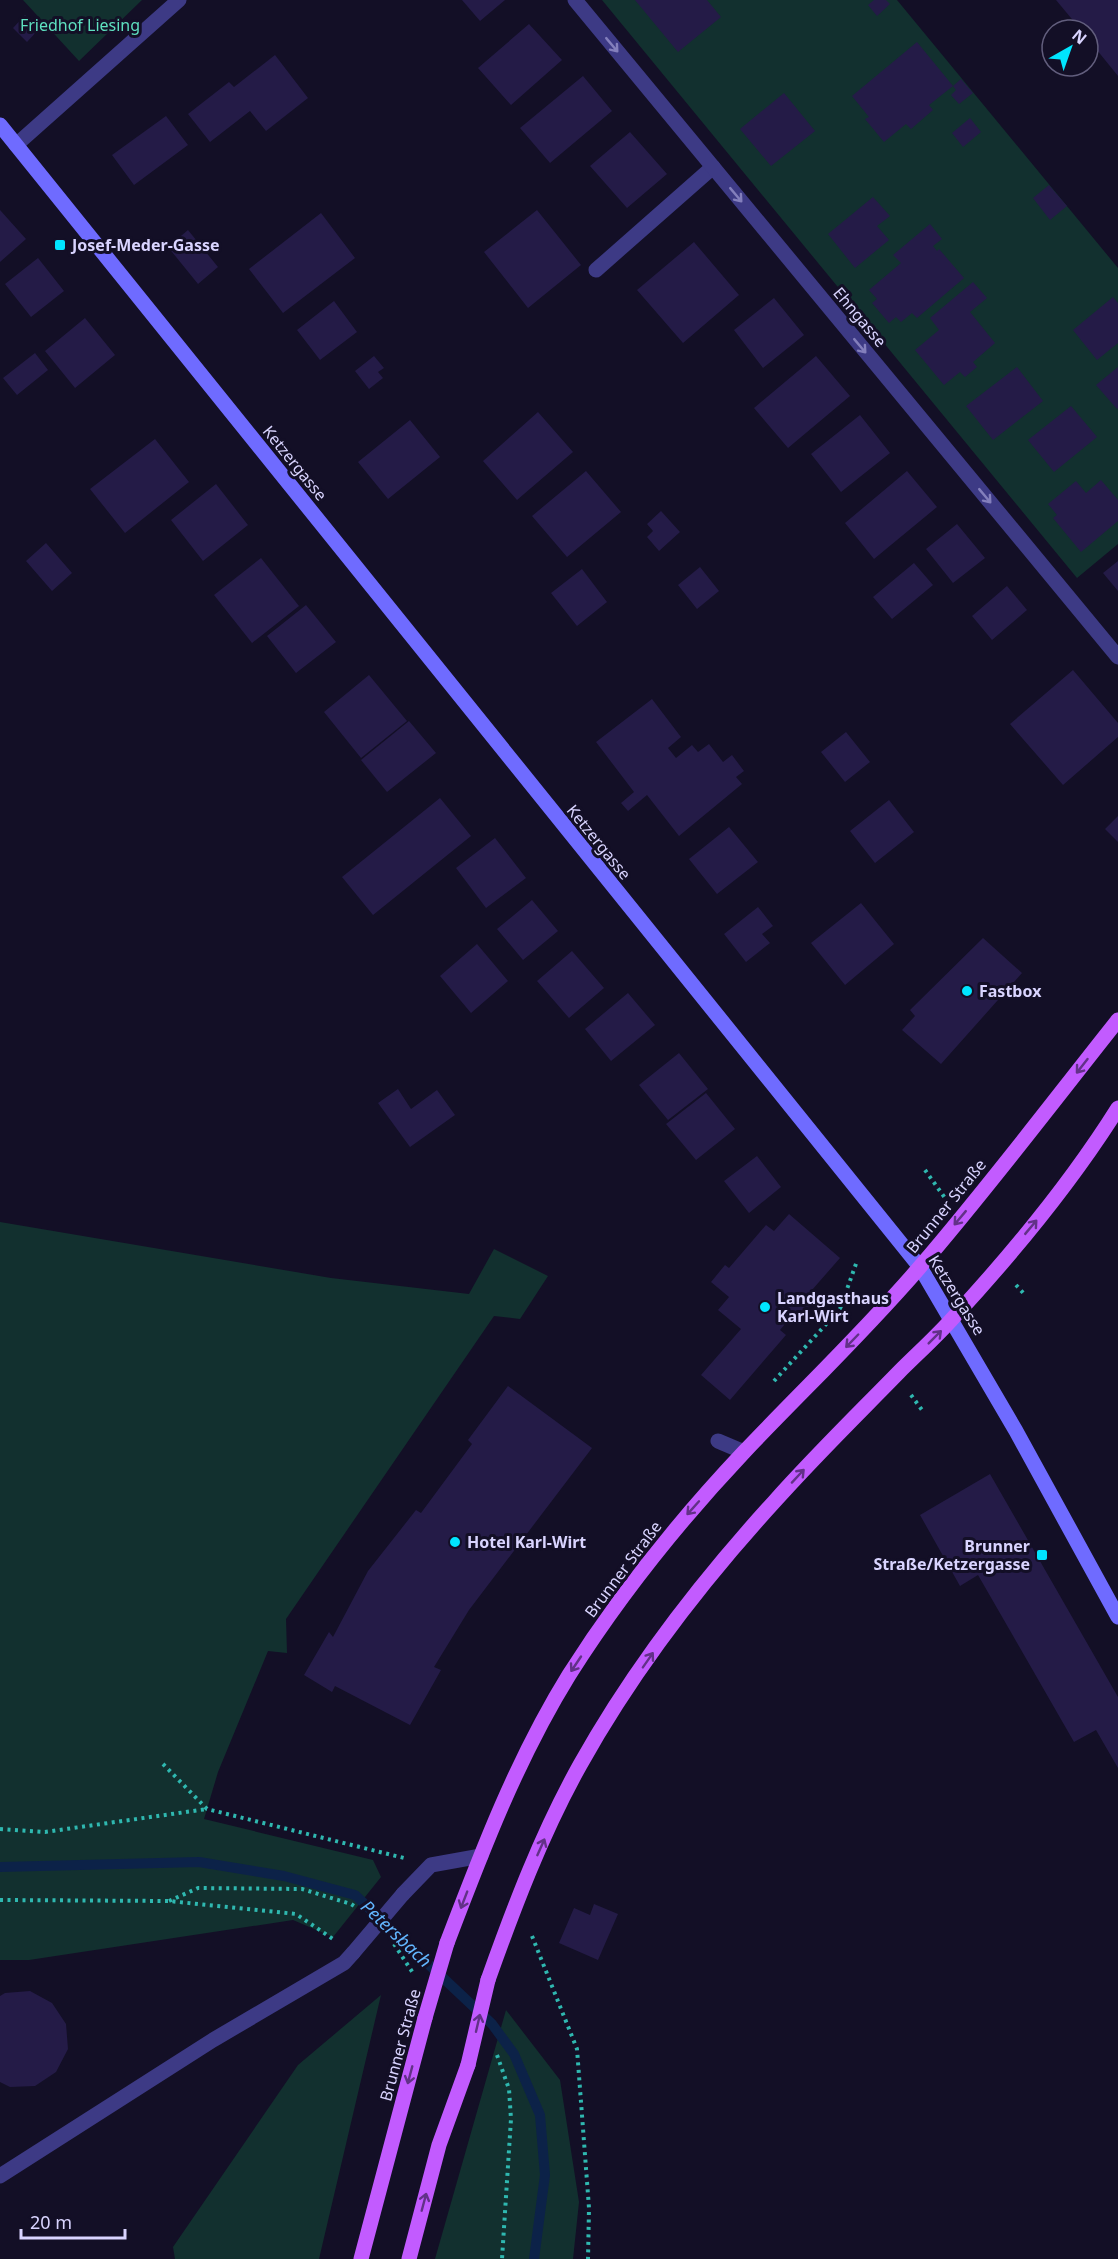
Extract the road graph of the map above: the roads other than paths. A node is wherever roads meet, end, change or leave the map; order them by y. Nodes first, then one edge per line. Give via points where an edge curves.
1 (179, 0) edge
2 (575, 0) edge
3 (0, 124) edge
4 (16, 145) junction
5 (713, 167) junction
6 (596, 270) dead end
7 (1118, 657) edge
8 (1118, 1020) edge
9 (1118, 1108) edge
10 (920, 1267) junction
11 (952, 1319) junction
12 (718, 1441) dead end
13 (744, 1452) junction
14 (1118, 1617) edge
15 (481, 1856) junction
16 (0, 2176) edge
17 (361, 2259) edge
18 (409, 2259) edge

1 - 4 street
2 -> 5 street, Ehngasse
3 - 4 main road, Ketzergasse
4 - 10 main road, Ketzergasse
5 - 6 street
5 -> 7 street, Ehngasse
8 -> 10 main road, Brunner Straße
11 -> 9 main road via 1048,1207
10 - 11 main road, Ketzergasse
10 -> 13 main road, Brunner Straße
11 - 14 main road, Ketzergasse
18 -> 11 main road, bridge via 440,2145 468,2065 488,1980 517,1900 579,1766 622,1697 693,1599 795,1479
12 - 13 street
13 -> 15 main road, Brunner Straße via 686,1516 570,1675 526,1754
15 - 16 street, bridge via 431,1865 344,1963 213,2040
15 -> 17 main road, Brunner Straße, bridge via 447,1943

